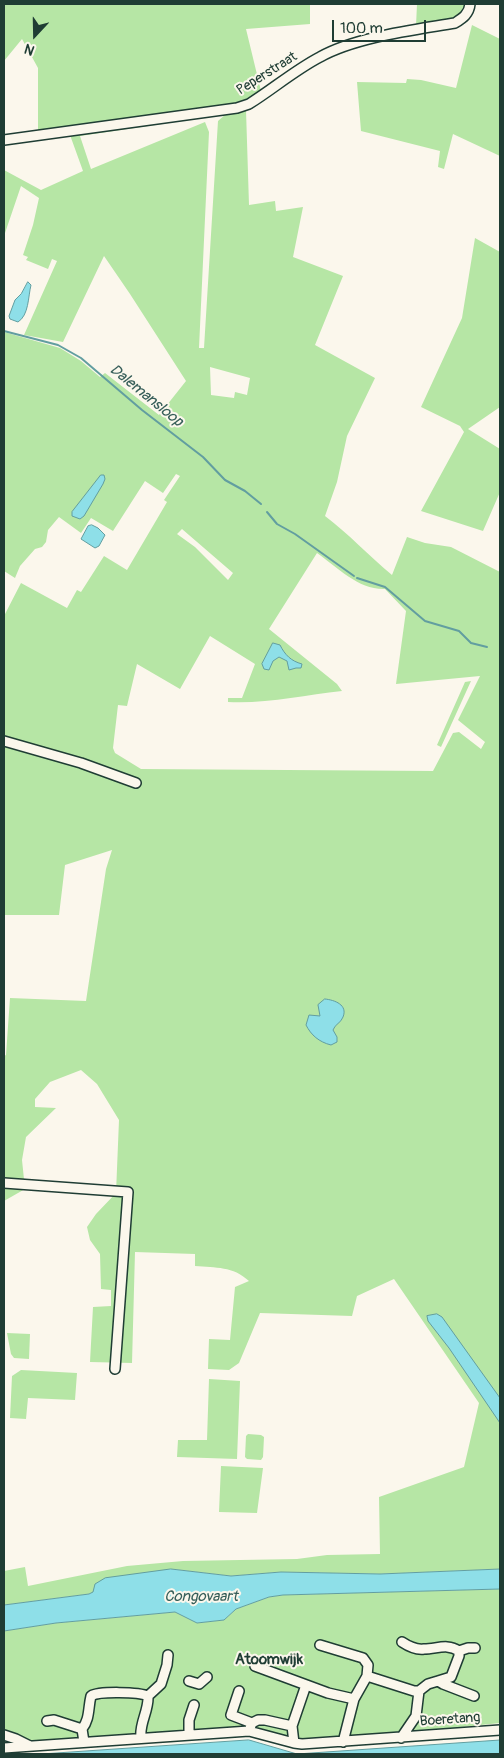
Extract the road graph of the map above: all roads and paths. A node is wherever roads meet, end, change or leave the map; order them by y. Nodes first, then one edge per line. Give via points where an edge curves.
1 (470, 4) edge
2 (4, 140) edge
3 (4, 741) edge
4 (136, 783) dead end
5 (4, 1183) edge
6 (115, 1369) dead end
7 (402, 1642) dead end
8 (320, 1645) dead end
9 (475, 1648) dead end
10 (459, 1651) junction
11 (168, 1655) dead end
12 (255, 1666) dead end
13 (367, 1676) junction
14 (207, 1677) dead end
15 (189, 1681) dead end
16 (438, 1681) junction
17 (199, 1684) junction
18 (306, 1685) junction
19 (239, 1691) dead end
20 (419, 1691) junction
21 (198, 1694) dead end
22 (148, 1696) junction
23 (474, 1696) dead end
24 (354, 1699) junction
25 (194, 1706) dead end
26 (47, 1721) dead end
27 (292, 1726) junction
28 (250, 1727) junction
29 (82, 1729) junction
30 (500, 1730) edge
31 (189, 1734) junction
32 (4, 1735) edge
33 (141, 1738) junction
34 (401, 1738) junction
35 (84, 1742) junction
36 (343, 1742) junction
37 (294, 1743) junction
38 (30, 1746) junction
39 (4, 1748) edge

1 - 2 street, Peperstraat via 468,13 454,23 393,34 321,56 237,108
3 - 4 street
5 - 6 street via 128,1192
7 - 10 street via 418,1649 450,1646
8 - 13 street via 363,1658 368,1665
9 - 10 street
10 - 16 street via 451,1677
11 - 22 street via 168,1665 160,1684
12 - 18 street
13 - 20 street
13 - 24 street
14 - 17 street
15 - 17 street
16 - 20 street
16 - 23 street, Boeretang
17 - 21 street
18 - 24 street
18 - 27 street
19 - 28 street via 231,1715
20 - 34 street, Boeretang via 416,1716
22 - 29 street via 139,1693 94,1694 89,1703 88,1720
22 - 33 street
24 - 36 street
25 - 31 street
26 - 29 street via 54,1720
27 - 28 street, Boeretang via 258,1720
27 - 37 street
28 - 31 street, Boeretang
28 - 37 street, Boeretang
29 - 35 street
30 - 34 street, Boeretang
31 - 33 street, Boeretang
32 - 38 street, Boeretang
33 - 35 street, Boeretang
34 - 36 street, Boeretang
35 - 38 street, Boeretang
36 - 37 street, Boeretang
38 - 39 street, Boeretang

